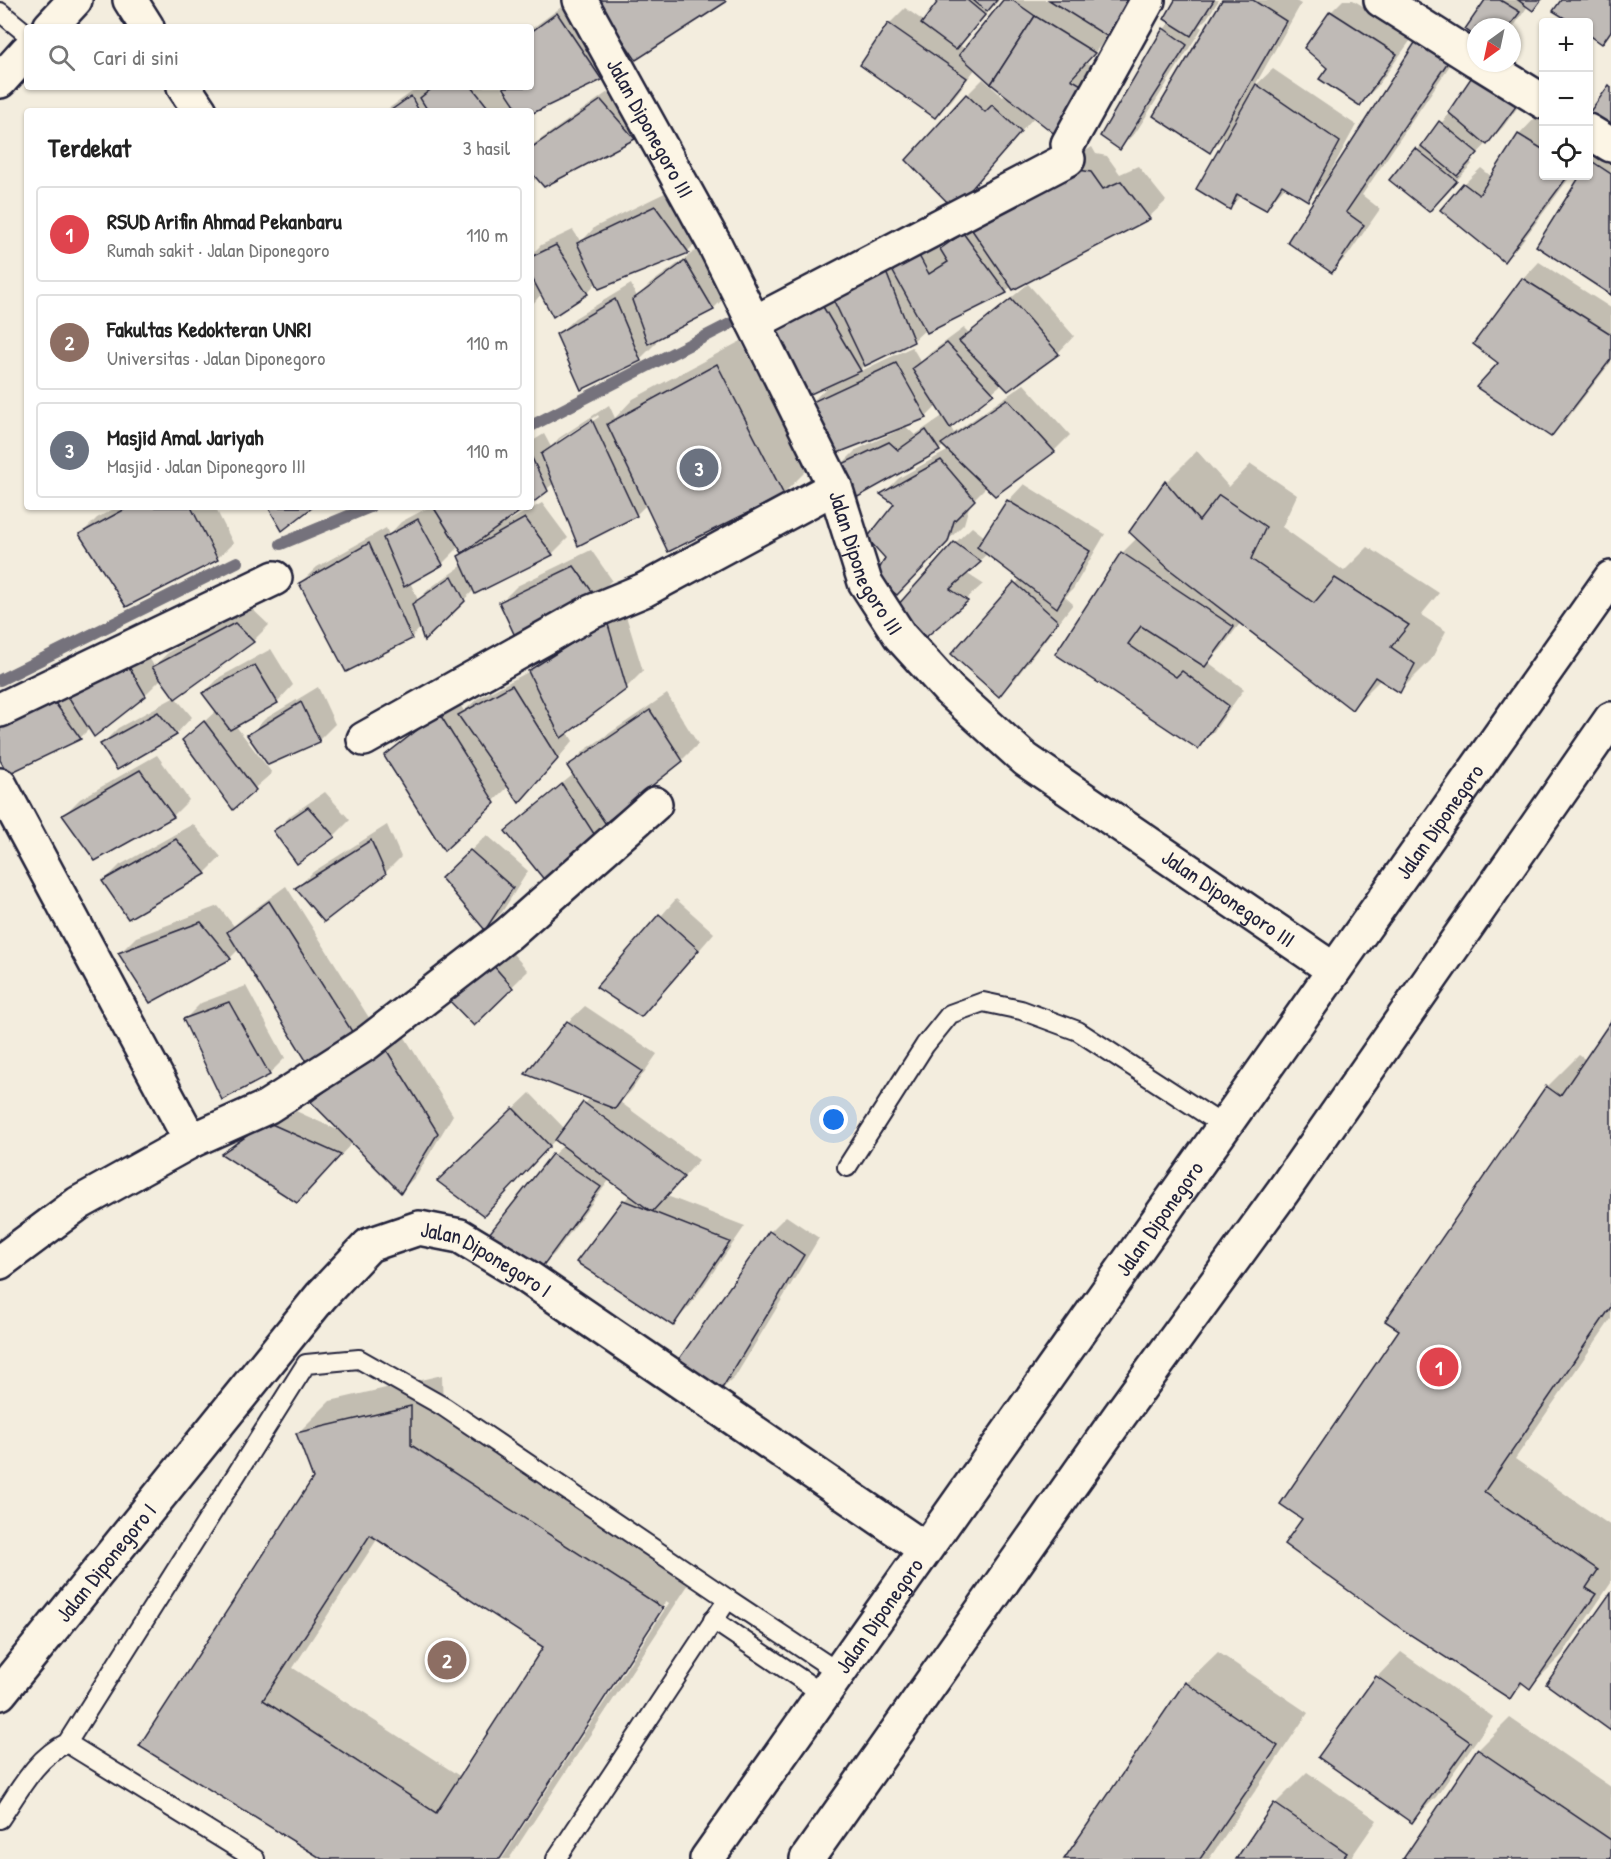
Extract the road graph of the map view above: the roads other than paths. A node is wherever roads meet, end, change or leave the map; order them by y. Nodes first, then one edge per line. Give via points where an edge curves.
1 (75, 0) edge
2 (130, 0) edge
3 (580, 0) edge
4 (1148, 0) edge
5 (1381, 0) edge
6 (0, 12) edge
7 (53, 24) edge
8 (145, 24) edge
9 (24, 32) edge
10 (24, 54) edge
11 (1467, 54) edge
12 (1496, 72) edge
13 (0, 81) edge
14 (186, 90) edge
15 (1539, 99) edge
16 (198, 108) edge
17 (1593, 134) edge
18 (1611, 145) edge
19 (753, 321) junction
20 (835, 487) junction
21 (275, 578) dead end
22 (1611, 578) edge
23 (0, 710) edge
24 (1611, 719) edge
25 (364, 739) dead end
26 (0, 785) edge
27 (655, 804) dead end
28 (1334, 970) junction
29 (1224, 1126) junction
30 (191, 1141) junction
31 (847, 1167) dead end
32 (0, 1262) edge
33 (925, 1549) junction
34 (728, 1599) junction
35 (713, 1620) junction
36 (830, 1683) junction
37 (0, 1693) edge
38 (67, 1743) junction
39 (0, 1819) edge
40 (255, 1859) edge
41 (556, 1859) edge
42 (707, 1859) edge
43 (807, 1859) edge

1 - 7 street
2 - 8 street
3 - 19 street, Jalan Diponegoro III via 715,244
4 - 19 street via 1068,151
5 - 11 street
6 - 9 lane
10 - 13 street
12 - 15 street
14 - 16 street
17 - 18 street
19 - 20 street, Jalan Diponegoro III
20 - 25 street via 644,590 591,612
20 - 28 street, Jalan Diponegoro III via 865,582 900,636 949,690 1026,760
21 - 23 street
22 - 28 street, Jalan Diponegoro
24 - 43 street via 1283,1191
26 - 30 street
27 - 30 street via 508,934 367,1043 267,1107
28 - 29 street, Jalan Diponegoro
29 - 31 lane via 1078,1031 1021,1010 983,1002 950,1014 925,1045
29 - 33 street, Jalan Diponegoro
30 - 32 street via 79,1203
33 - 36 street, Jalan Diponegoro
33 - 37 street, Jalan Diponegoro I via 526,1276 460,1236 419,1228 369,1245 321,1296
34 - 35 lane
34 - 36 lane
34 - 38 lane via 406,1385 359,1359 306,1364
35 - 36 lane
35 - 41 lane
36 - 42 street, Jalan Diponegoro
38 - 39 lane via 52,1749 40,1762
38 - 40 lane

